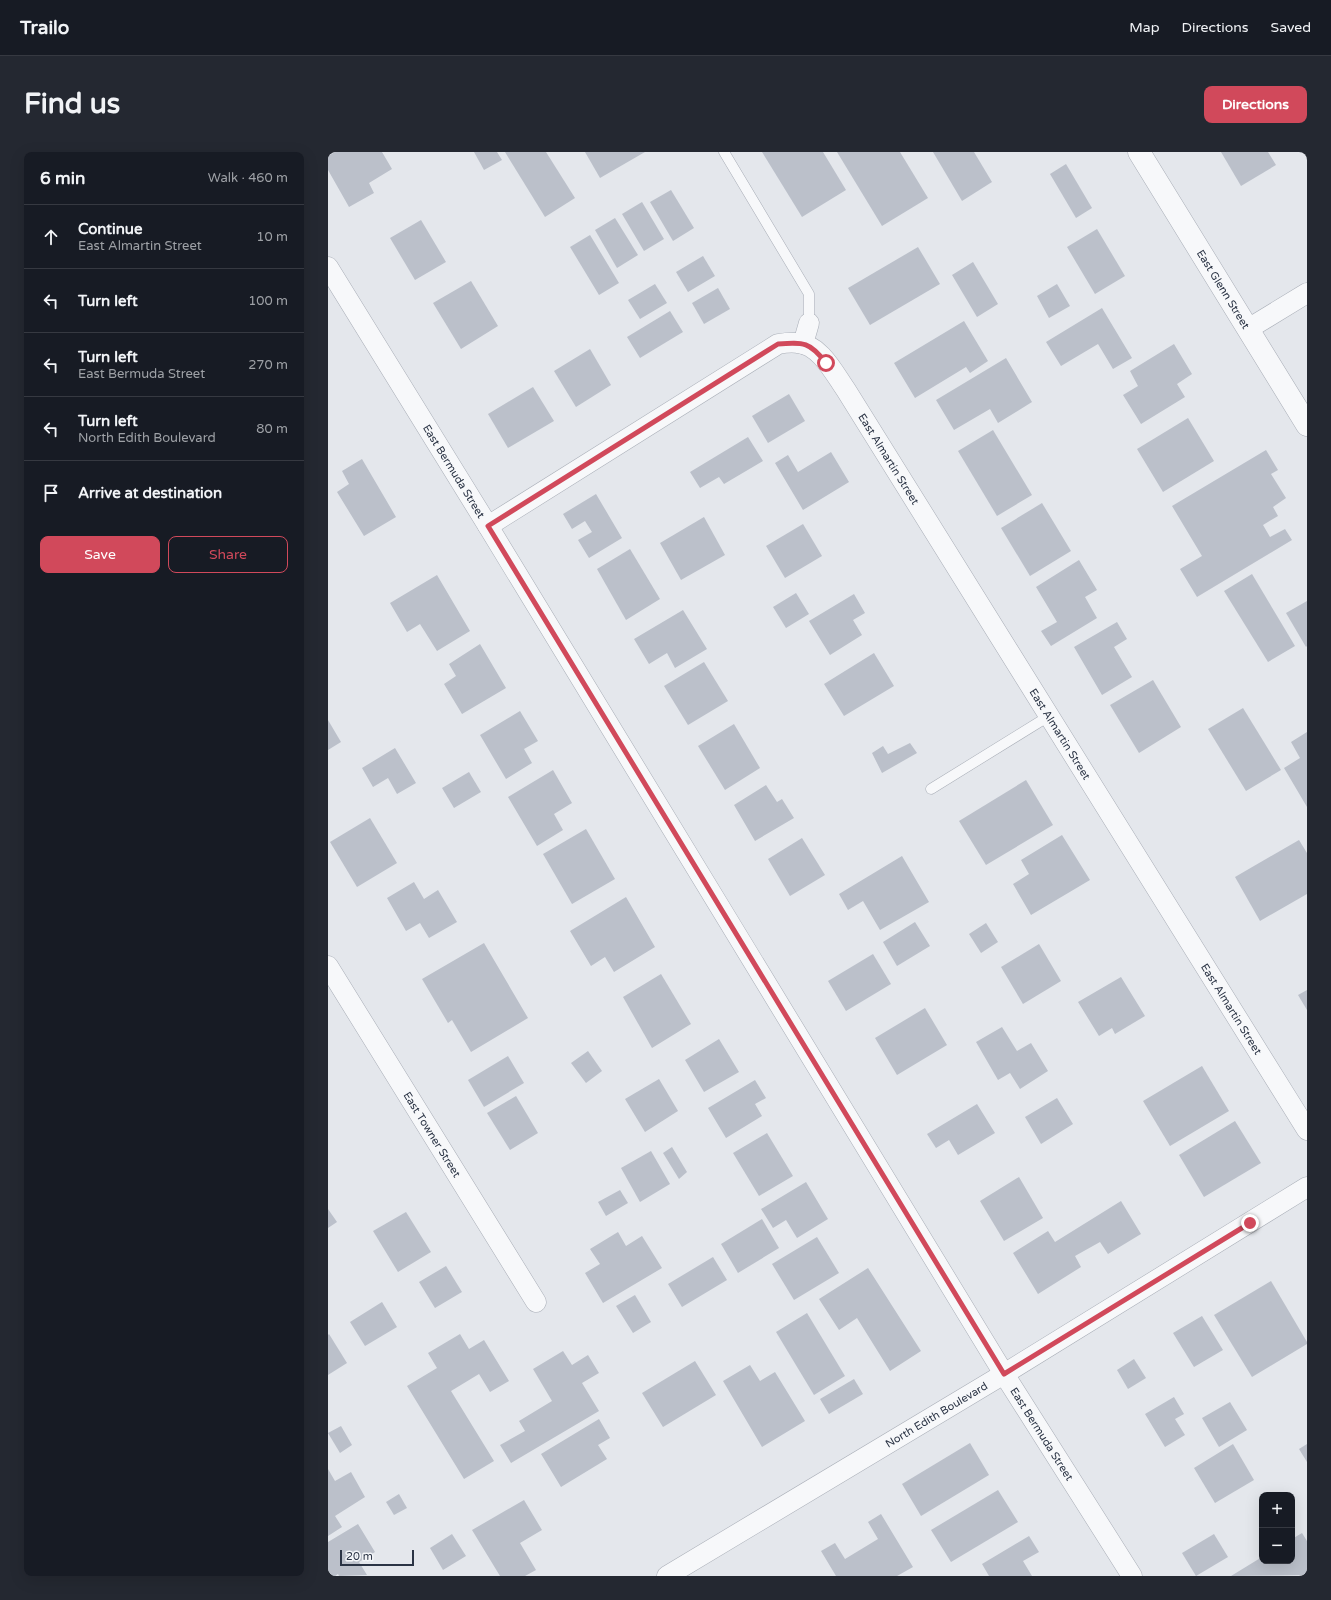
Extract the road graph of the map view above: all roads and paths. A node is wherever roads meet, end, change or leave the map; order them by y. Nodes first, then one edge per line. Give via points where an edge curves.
1 (724, 152) edge
2 (1139, 152) edge
3 (328, 267) edge
4 (1307, 292) edge
5 (809, 323) joint
6 (1248, 329) junction
7 (804, 344) junction
8 (1307, 426) edge
9 (488, 526) junction
10 (1049, 716) junction
11 (931, 790) dead end
12 (328, 966) edge
13 (1307, 1130) edge
14 (1307, 1187) edge
15 (536, 1302) dead end
16 (1004, 1374) junction
17 (667, 1576) edge
18 (1132, 1576) edge

1 - 5 lane via 809,294
2 - 6 street, East Glenn Street
3 - 9 street, East Bermuda Street
4 - 6 street
5 - 7 street
6 - 8 street, East Glenn Street
7 - 9 street via 778,344
7 - 10 street, East Almartin Street via 817,351 846,390
9 - 16 street, East Bermuda Street
10 - 11 lane
10 - 13 street, East Almartin Street
12 - 15 street, East Towner Street
14 - 16 street, North Edith Boulevard
16 - 17 street, North Edith Boulevard
16 - 18 street, East Bermuda Street

